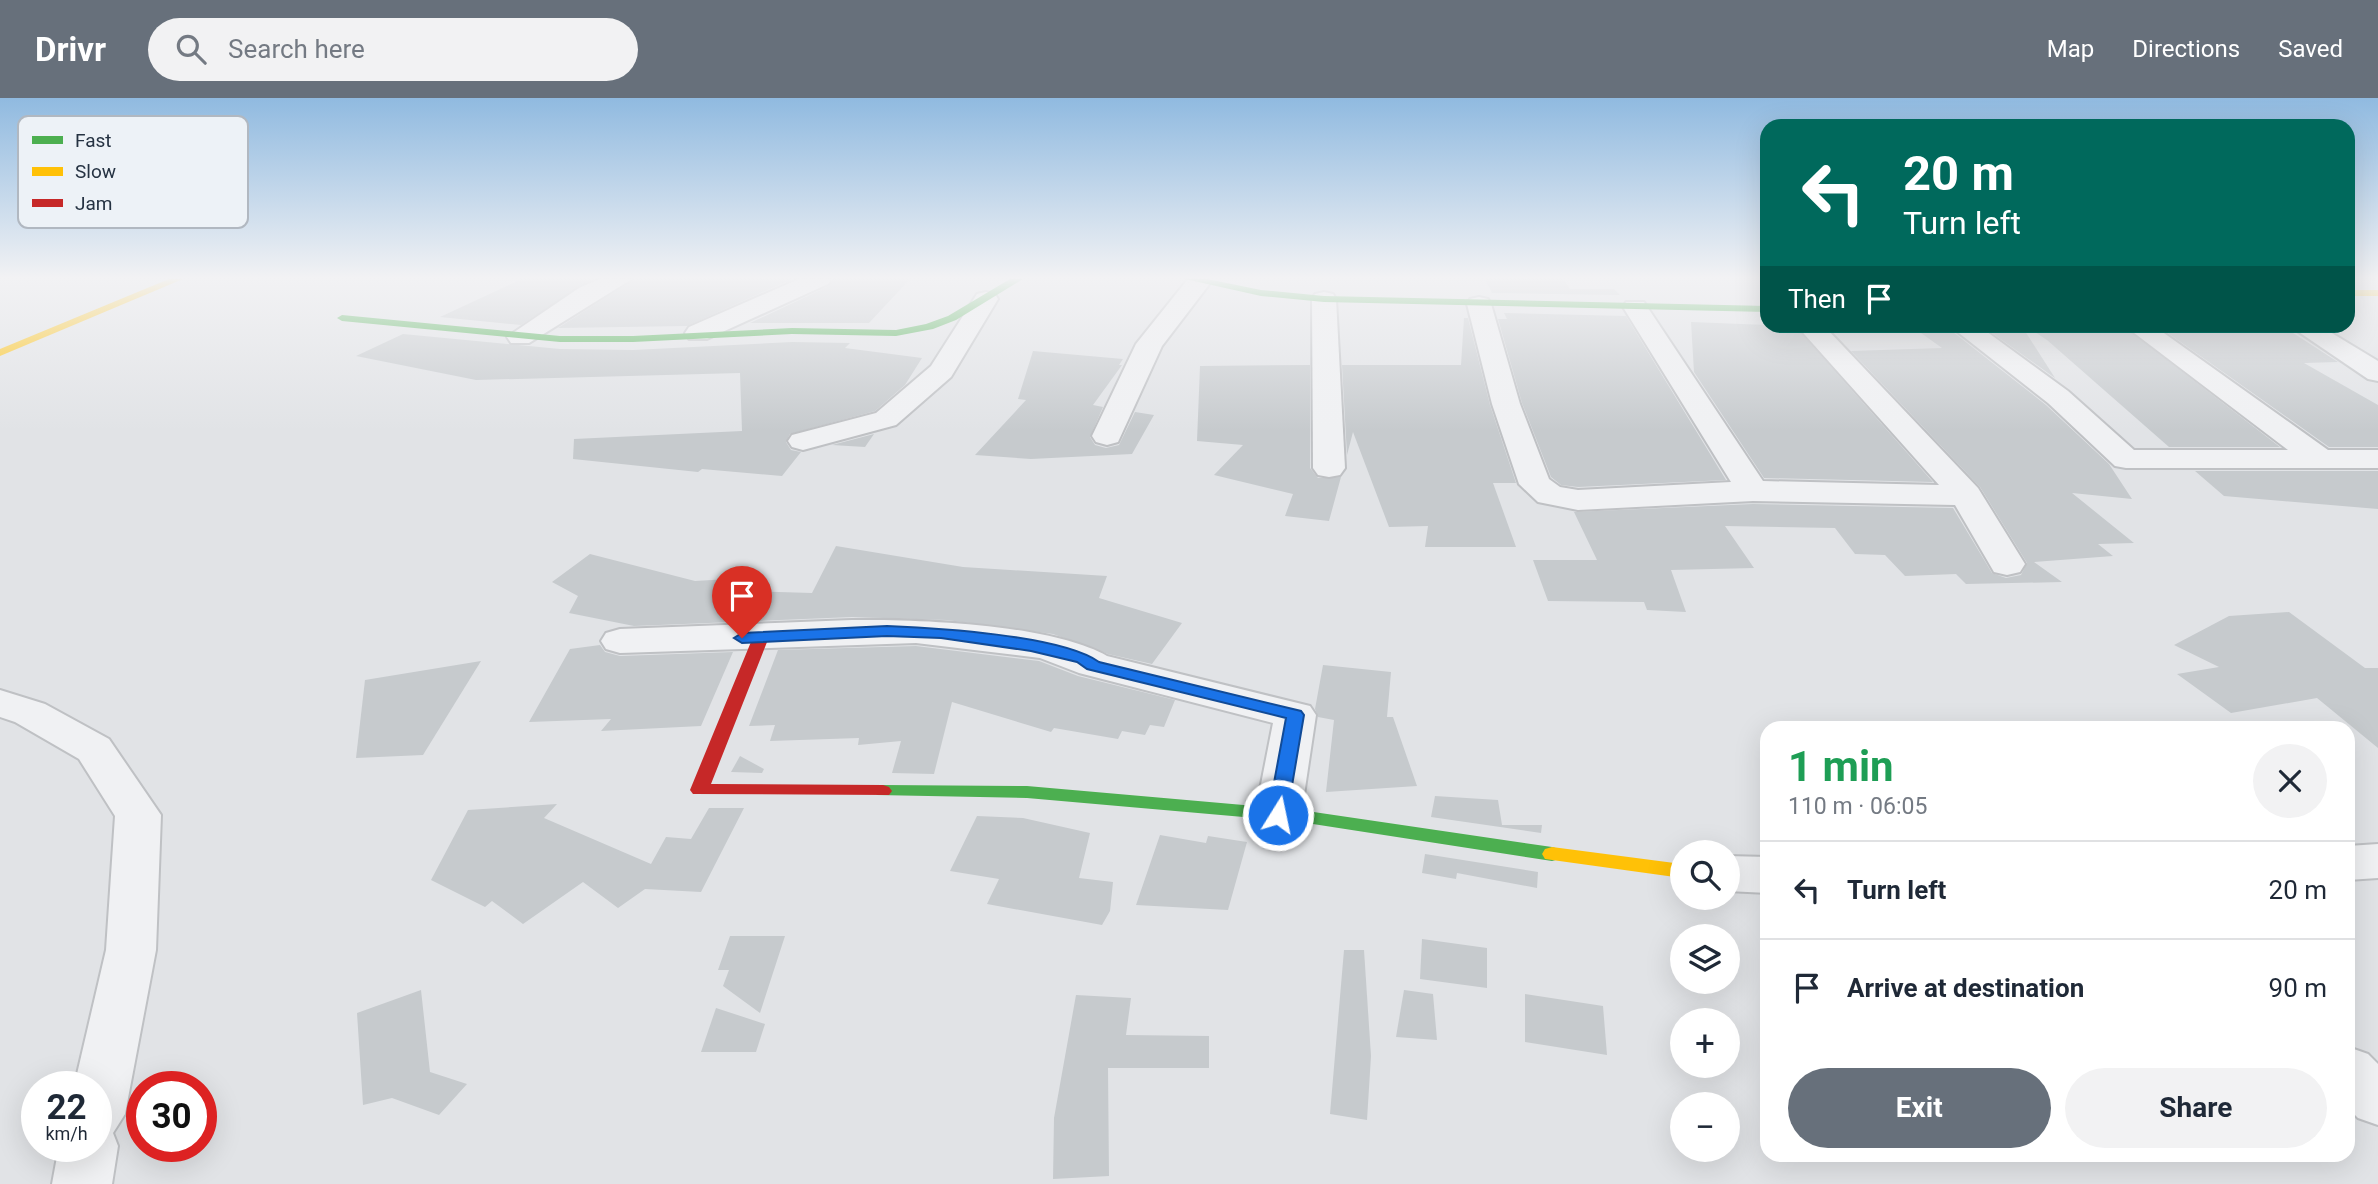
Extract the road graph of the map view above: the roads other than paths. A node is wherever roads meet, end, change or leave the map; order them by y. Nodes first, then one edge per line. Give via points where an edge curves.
1 (58, 330) edge
2 (451, 330) edge
3 (531, 330) edge
4 (706, 330) edge
5 (918, 330) edge
6 (967, 330) edge
7 (1159, 330) edge
8 (1325, 330) edge
9 (1486, 330) edge
10 (1650, 330) edge
11 (698, 333) junction
12 (1816, 333) edge
13 (1972, 333) edge
14 (2148, 333) edge
15 (2314, 333) edge
16 (520, 337) junction
17 (0, 354) edge
18 (2378, 373) edge
19 (1107, 436) dead end
20 (803, 441) dead end
21 (2321, 459) junction
22 (2378, 459) edge
23 (1329, 468) dead end
24 (1753, 491) junction
25 (1966, 495) junction
26 (2007, 564) dead end
27 (761, 637) junction
28 (620, 641) dead end
29 (0, 703) edge
30 (1278, 815) junction
31 (2378, 861) edge
32 (2355, 863) edge
33 (1670, 871) edge
34 (1740, 874) edge
35 (1760, 875) edge
36 (105, 1071) edge
37 (2355, 1078) edge
38 (2378, 1100) edge
39 (86, 1162) edge
40 (82, 1184) edge

1 - 17 main road
2 - 16 main road
3 - 16 street
4 - 11 street
5 - 11 main road via 893,334 828,330
6 - 20 street via 941,371 886,419
7 - 19 street
8 - 23 street
9 - 24 street via 1535,484 1550,495 1615,500
10 - 24 street
11 - 16 main road via 633,339
12 - 25 street
13 - 21 street via 2058,397 2126,459
14 - 21 street
15 - 18 street
21 - 22 street
24 - 25 street
25 - 26 street
27 - 28 street
27 - 30 street via 887,631 941,633 1031,646 1083,658 1093,666 1295,715
27 - 30 main road via 699,790 1027,792
29 - 36 street via 30,713 94,749 138,816 131,950
30 - 33 main road
31 - 32 street
34 - 35 street
37 - 38 street
39 - 40 street

